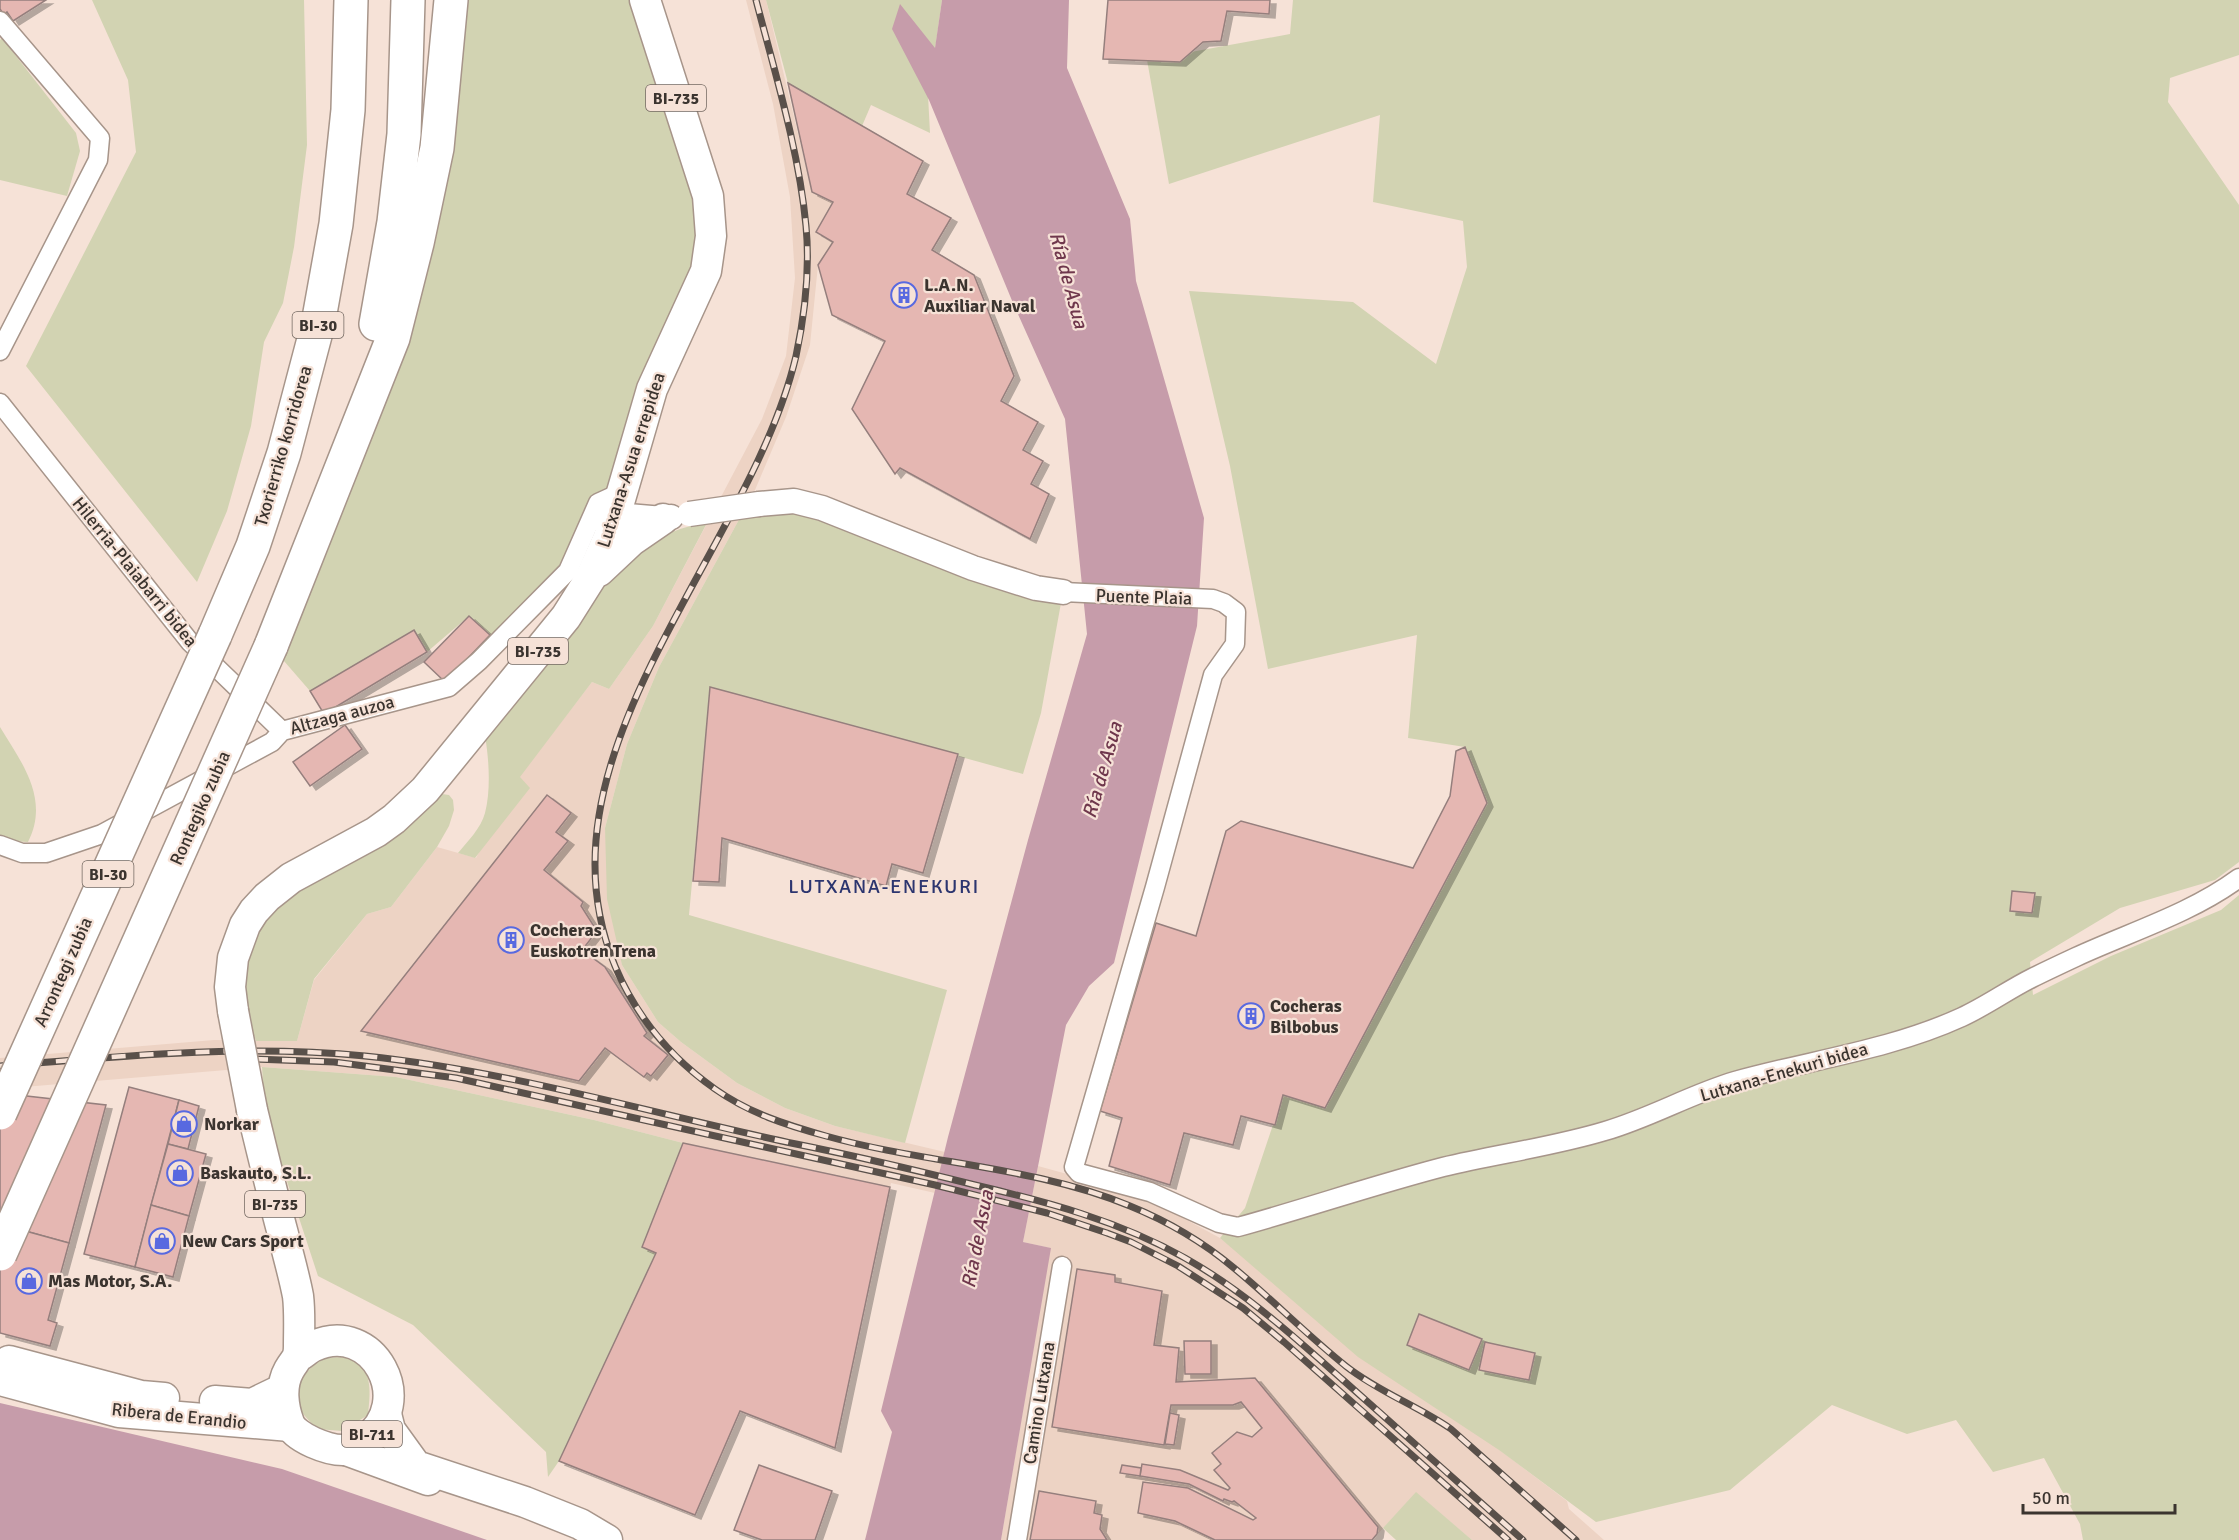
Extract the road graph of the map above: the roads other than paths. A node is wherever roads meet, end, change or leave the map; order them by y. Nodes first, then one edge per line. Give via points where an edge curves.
1 (351, 0) edge
2 (408, 0) edge
3 (451, 0) edge
4 (645, 0) edge
5 (0, 21) edge
6 (0, 351) edge
7 (0, 403) edge
8 (619, 504) junction
9 (676, 516) junction
10 (320, 525) junction
11 (590, 579) junction
12 (1069, 593) joint
13 (215, 635) joint
14 (282, 731) junction
15 (0, 845) edge
16 (2239, 878) edge
17 (0, 1113) edge
18 (1238, 1227) joint
19 (0, 1254) edge
20 (1062, 1266) dead end
21 (298, 1298) junction
22 (332, 1341) junction
23 (299, 1356) junction
24 (0, 1359) edge
25 (0, 1380) edge
26 (283, 1389) junction
27 (386, 1414) junction
28 (290, 1426) junction
29 (346, 1450) junction
30 (583, 1540) edge
31 (607, 1540) edge
32 (1017, 1540) edge

1 - 13 highway, Txorierriko korridorea / BI-30 via 348,110 336,224 318,324 284,453 254,546
2 - 10 highway via 404,134 394,222 355,414
3 - 10 highway via 437,148 417,243 393,338
4 - 8 main road, Lutxana-Asua errepidea / BI-735 via 708,196 711,236 706,272 652,389
5 - 6 street via 100,138 98,160
7 - 14 street, Hilerria-Plaiabarri bidea via 190,642
8 - 9 street
8 - 11 main road, Lutxana-Asua errepidea / BI-735
8 - 14 street, Altzaga auzoa via 598,503 567,571 449,687
9 - 11 main road via 632,541
9 - 12 street, bridge via 794,501 822,508 973,568 1036,588
10 - 19 highway, Rontegiko zubia, bridge via 271,646
11 - 21 main road, Lutxana-Asua errepidea / BI-735, bridge via 566,617 425,790 376,832 291,878 267,897 245,925 233,958 233,1011 252,1110
12 - 18 street, Puente Plaia via 1213,599 1236,612 1235,644 1214,675 1074,1167 1080,1173 1150,1191 1219,1223
13 - 17 highway, Arrontegi zubia / BI-30, bridge
14 - 15 street, Altzaga auzoa via 272,742 102,834 46,853 22,853
16 - 18 street, Lutxana-Enekuri bidea via 2219,893 2052,969 1937,1027 1847,1055 1735,1081 1608,1131 1488,1156
20 - 32 street, Camino Lutxana
21 - 22 main road
21 - 23 main road
22 - 23 main road
22 - 27 main road, BI-711 via 351,1343 368,1351 381,1364 390,1398
23 - 26 main road via 288,1371
24 - 26 main road, Ribera de Erandio via 141,1396 252,1404
25 - 28 main road, Ribera de Erandio via 119,1412
26 - 28 main road
27 - 29 main road, BI-711 via 365,1440
27 - 31 main road, BI-711 via 390,1430 416,1466 525,1502
28 - 29 main road, BI-711 via 316,1444
29 - 30 main road, BI-711

